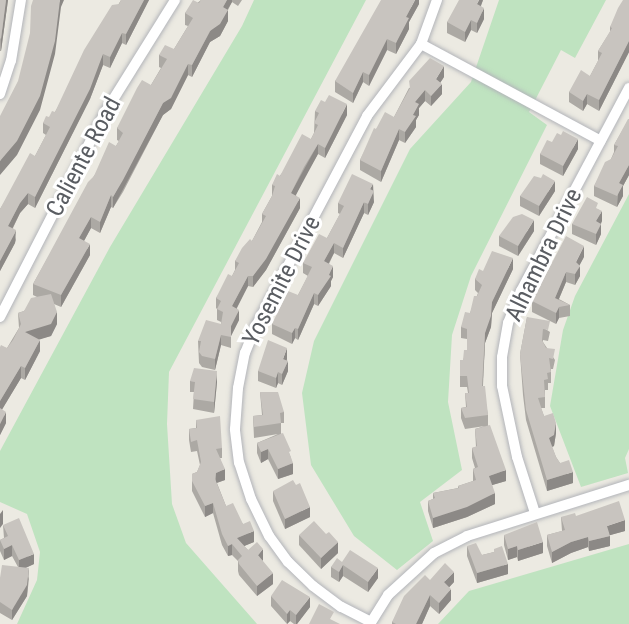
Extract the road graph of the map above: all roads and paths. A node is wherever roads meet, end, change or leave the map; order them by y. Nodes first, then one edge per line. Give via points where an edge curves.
1 (21, 0) edge
2 (175, 0) edge
3 (437, 0) edge
4 (421, 44) junction
5 (629, 88) edge
6 (0, 94) edge
7 (601, 141) junction
8 (0, 317) edge
9 (629, 485) edge
10 (535, 513) junction
11 (371, 623) edge

1 - 6 street via 11,61
2 - 8 street, Caliente Road via 106,111
3 - 4 street, Yosemite Drive
4 - 7 street
4 - 11 street, Yosemite Drive via 367,116 256,326 238,388 235,429 239,463 269,536 313,586
5 - 7 street, Alhambra Drive
7 - 10 street, Alhambra Drive via 521,291 506,335 502,386 506,413
9 - 10 street
10 - 11 street via 467,536 434,553 388,595

